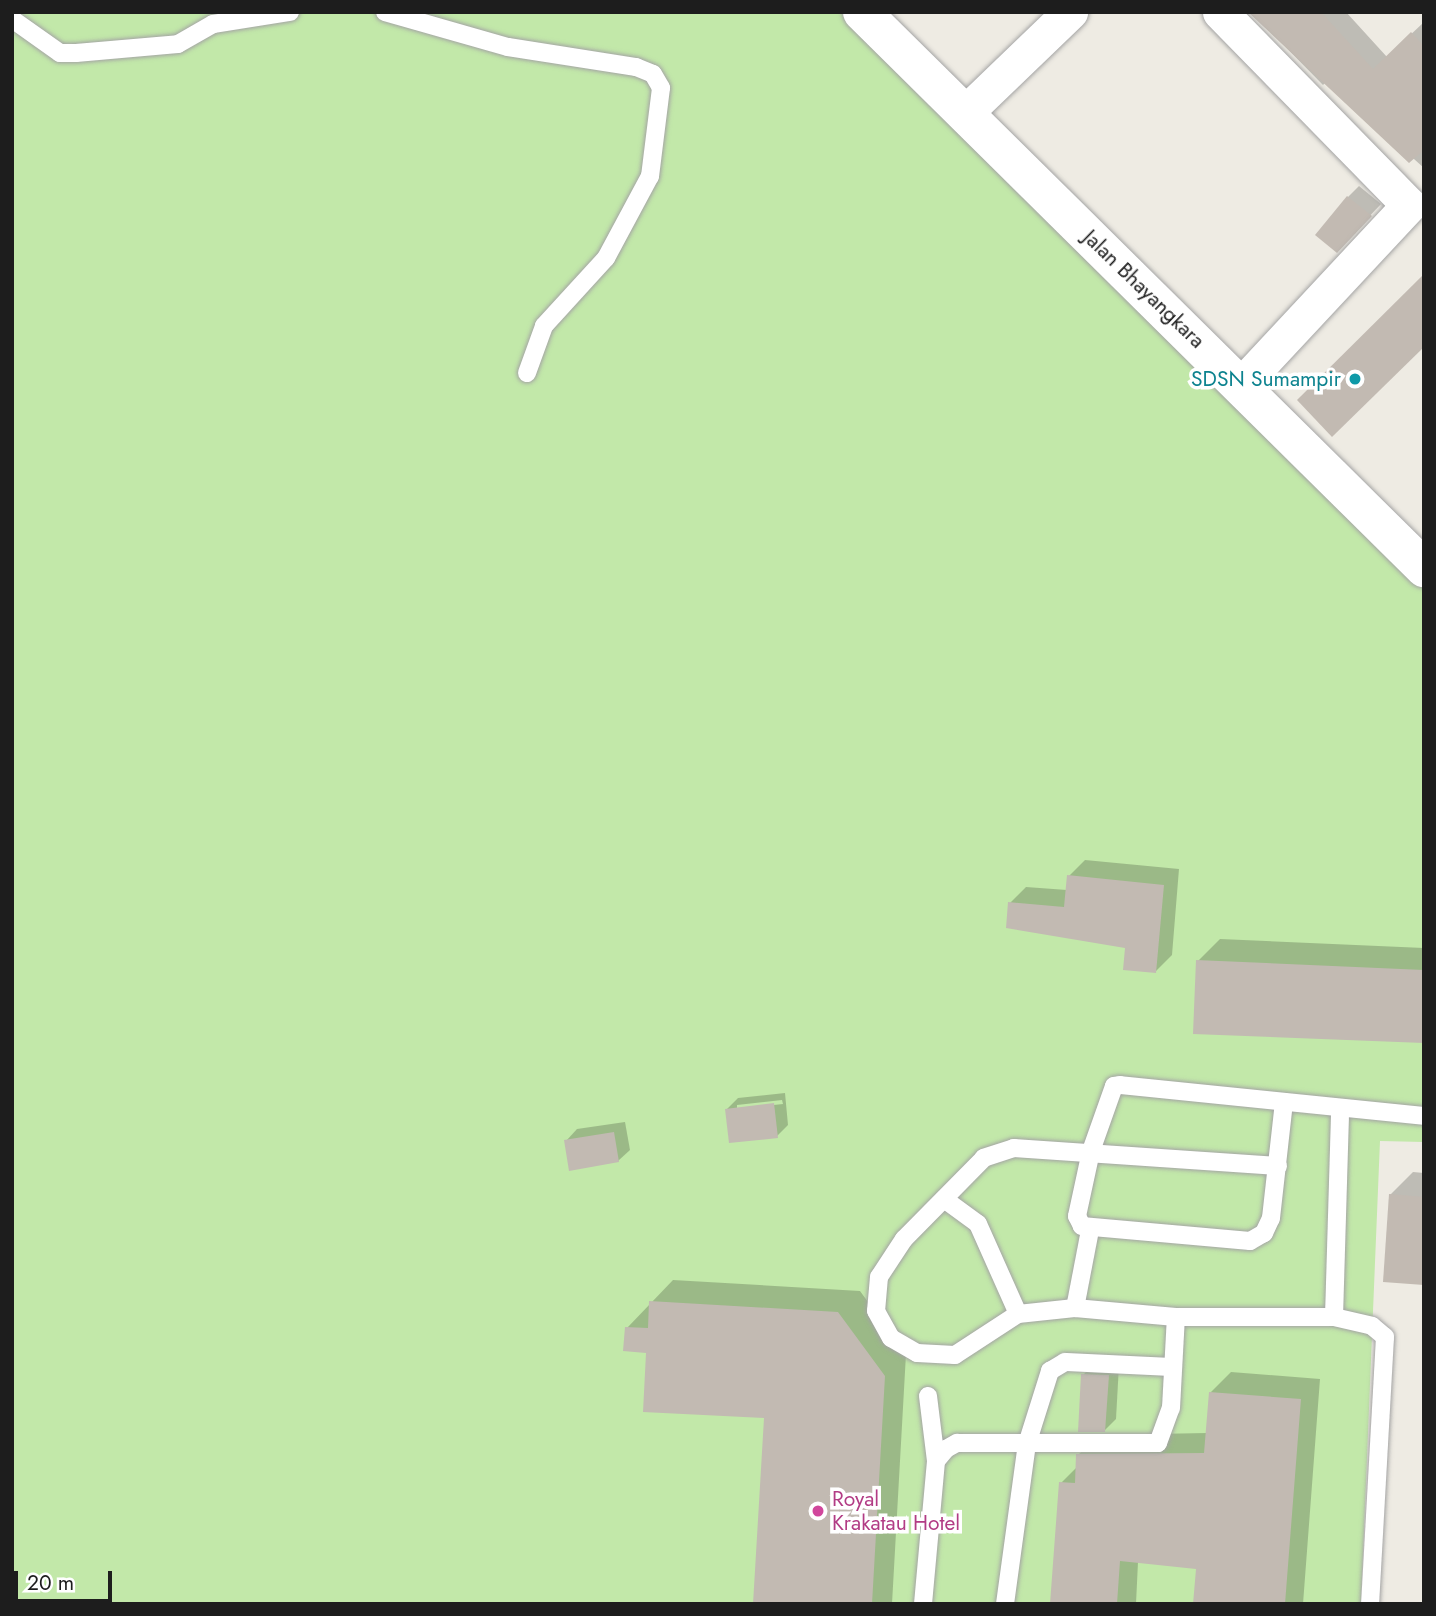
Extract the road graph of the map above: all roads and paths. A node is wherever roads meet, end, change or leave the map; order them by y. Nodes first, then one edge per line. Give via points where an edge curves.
1 (290, 12) edge
2 (385, 12) edge
3 (862, 12) edge
4 (1069, 12) edge
5 (1220, 12) edge
6 (12, 19) edge
7 (965, 113) junction
8 (527, 373) dead end
9 (1242, 384) junction
10 (1424, 568) edge
11 (1284, 1102) junction
12 (1340, 1109) junction
13 (1424, 1116) edge
14 (1091, 1151) junction
15 (1278, 1166) junction
16 (944, 1199) junction
17 (1090, 1230) junction
18 (1075, 1308) junction
19 (1018, 1314) junction
20 (1176, 1317) junction
21 (1334, 1317) junction
22 (1173, 1367) junction
23 (928, 1396) dead end
24 (1027, 1444) junction
25 (936, 1461) junction
26 (923, 1604) edge
27 (1005, 1604) edge
28 (1370, 1604) edge

1 - 6 lane via 213,24 178,44 76,53 46,45
2 - 8 lane via 508,47 636,67 653,74 661,88 650,176 606,258 544,326
3 - 7 street, Jalan Bhayangkara
4 - 7 street
5 - 9 street via 1409,205
7 - 9 street, Jalan Bhayangkara
9 - 10 street, Jalan Bhayangkara
11 - 12 lane
11 - 14 lane via 1114,1086
11 - 15 lane
12 - 13 lane
12 - 21 lane
14 - 15 lane
14 - 16 lane via 1014,1147 984,1158
14 - 17 lane via 1077,1216
15 - 17 lane via 1271,1218 1250,1241
16 - 19 lane via 978,1224
16 - 19 lane via 879,1276 876,1311 891,1338 917,1353 955,1355
17 - 18 lane
18 - 19 lane
18 - 20 lane
20 - 21 lane
20 - 22 lane
21 - 28 lane via 1364,1322 1385,1337
22 - 24 lane via 1056,1365
22 - 24 lane via 1167,1431 1158,1443
23 - 25 lane
24 - 25 lane via 957,1443
24 - 27 lane
25 - 26 lane

